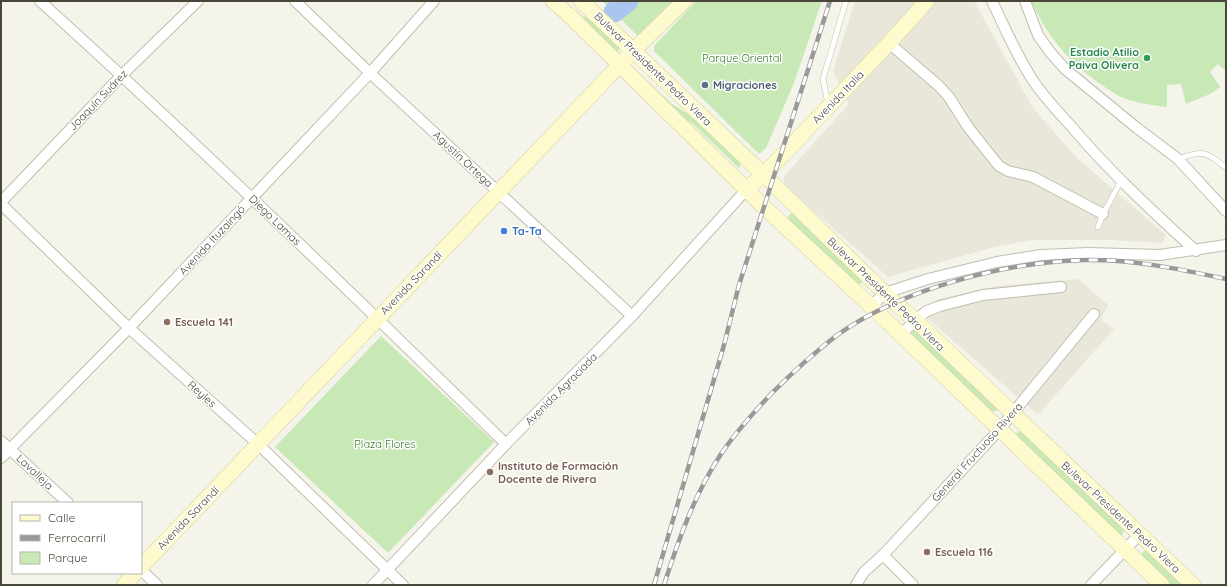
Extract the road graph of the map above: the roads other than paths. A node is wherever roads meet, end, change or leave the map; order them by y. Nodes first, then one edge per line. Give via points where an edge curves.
1 (40, 1) edge
2 (198, 1) edge
3 (295, 1) edge
4 (434, 1) edge
5 (553, 1) edge
6 (684, 1) edge
7 (846, 1) edge
8 (927, 1) edge
9 (992, 1) edge
10 (1024, 1) edge
11 (584, 2) edge
12 (889, 44) junction
13 (633, 51) junction
14 (619, 65) junction
15 (370, 73) junction
16 (122, 75) junction
17 (828, 108) junction
18 (1178, 159) junction
19 (1226, 168) edge
20 (763, 174) junction
21 (1121, 181) junction
22 (746, 190) junction
23 (498, 192) junction
24 (252, 198) junction
25 (1, 203) edge
26 (1226, 211) edge
27 (1103, 214) junction
28 (1098, 228) dead end
29 (1226, 245) edge
30 (1196, 251) junction
31 (1061, 286) dead end
32 (885, 293) junction
33 (871, 306) junction
34 (1094, 314) dead end
35 (632, 316) junction
36 (378, 318) junction
37 (915, 320) junction
38 (129, 328) junction
39 (901, 335) junction
40 (1012, 415) junction
41 (999, 430) junction
42 (1, 440) edge
43 (258, 444) junction
44 (506, 444) junction
45 (10, 449) junction
46 (1, 458) edge
47 (67, 502) edge
48 (1140, 534) junction
49 (1125, 550) junction
50 (883, 555) junction
51 (142, 566) edge
52 (387, 570) junction
53 (142, 571) edge
54 (134, 574) edge
55 (124, 585) edge
56 (157, 585) edge
57 (373, 585) edge
58 (403, 585) edge
59 (856, 585) edge
60 (913, 585) edge
61 (1092, 585) edge
62 (1162, 585) edge
63 (1193, 585) edge

1 - 16 street, Diego Lamas
2 - 16 street, Joaquín Suárez
3 - 15 street, Agustín Ortega
4 - 15 street, Avenida Ituzaingó
5 - 14 street, Bulevar Presidente Pedro Viera
6 - 13 street, Avenida Sarandí
7 - 17 lane via 823,78
8 - 12 street, Avenida Italia
9 - 21 street via 1016,53 1034,82 1095,155
10 - 18 street via 1038,35 1065,69
11 - 13 street, Bulevar Presidente Pedro Viera
12 - 17 street, Avenida Italia
12 - 27 street via 950,97 968,127 999,166 1033,177
13 - 14 street, Avenida Sarandí
13 - 20 street, Bulevar Presidente Pedro Viera
14 - 22 street, Bulevar Presidente Pedro Viera
14 - 23 street, Avenida Sarandí
15 - 23 street, Agustín Ortega
15 - 24 street, Avenida Ituzaingó
16 - 24 street, Diego Lamas
16 - 25 street, Joaquín Suárez
17 - 20 street, Avenida Italia
18 - 19 lane via 1193,153 1205,153
18 - 26 street
20 - 22 street, Avenida Italia
20 - 32 street, Bulevar Presidente Pedro Viera
21 - 27 lane
21 - 30 street
22 - 33 street, Bulevar Presidente Pedro Viera
22 - 35 street, Avenida Agraciada
23 - 35 street, Agustín Ortega
23 - 36 street, Avenida Sarandí
24 - 36 street, Diego Lamas
24 - 38 street, Avenida Ituzaingó
25 - 38 street, Reyles
27 - 28 lane
29 - 30 street
30 - 32 street via 1160,255 1041,254 943,275
31 - 37 street via 983,295 940,306
32 - 33 street
32 - 37 street, Bulevar Presidente Pedro Viera
33 - 39 street, Bulevar Presidente Pedro Viera
34 - 40 street, General Fructuoso Rivera
35 - 44 street, Avenida Agraciada
36 - 43 street, Avenida Sarandí
36 - 44 street, Diego Lamas
37 - 39 street
37 - 40 street, Bulevar Presidente Pedro Viera
38 - 43 street, Reyles
38 - 45 street, Avenida Ituzaingó
39 - 41 street, Bulevar Presidente Pedro Viera
40 - 41 street, General Fructuoso Rivera
40 - 48 street, Bulevar Presidente Pedro Viera
41 - 49 street, Bulevar Presidente Pedro Viera
41 - 50 street, General Fructuoso Rivera
42 - 45 street, Lavalleja
43 - 51 street, Avenida Sarandí
43 - 52 street, Reyles
44 - 52 street, Avenida Agraciada
45 - 46 street, Avenida Ituzaingó
45 - 47 street, Lavalleja
48 - 49 street
48 - 63 street, Bulevar Presidente Pedro Viera
49 - 61 street
49 - 62 street, Bulevar Presidente Pedro Viera
50 - 59 street, General Fructuoso Rivera via 864,572
50 - 60 street
52 - 57 street, Avenida Agraciada
52 - 58 street, Reyles
53 - 56 street
54 - 55 street

